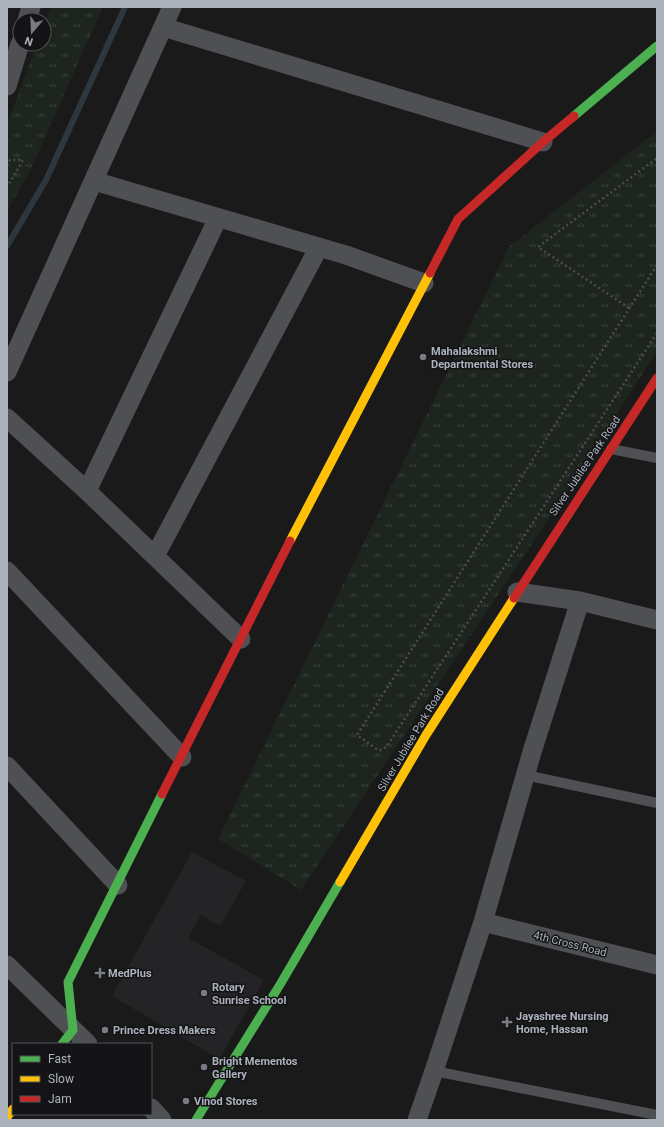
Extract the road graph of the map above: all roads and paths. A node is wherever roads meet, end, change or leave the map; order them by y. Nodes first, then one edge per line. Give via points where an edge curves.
1 (172, 7) edge
2 (163, 27) junction
3 (657, 46) edge
4 (18, 52) edge
5 (7, 86) edge
6 (543, 142) junction
7 (657, 158) edge
8 (7, 166) edge
9 (94, 181) junction
10 (7, 187) edge
11 (218, 218) junction
12 (319, 247) junction
13 (657, 265) edge
14 (424, 283) junction
15 (629, 308) junction
16 (657, 333) edge
17 (7, 372) edge
18 (657, 378) edge
19 (7, 418) edge
20 (611, 449) junction
21 (657, 458) edge
22 (87, 491) junction
23 (156, 556) junction
24 (7, 571) edge
25 (517, 592) junction
26 (580, 601) junction
27 (657, 620) edge
28 (241, 639) junction
29 (182, 757) junction
30 (7, 766) edge
31 (525, 775) junction
32 (657, 803) edge
33 (118, 886) junction
34 (482, 922) junction
35 (7, 965) edge
36 (657, 965) edge
37 (68, 1037) edge
38 (85, 1043) edge
39 (434, 1071) junction
40 (152, 1109) edge
41 (657, 1115) edge
42 (162, 1120) edge
43 (196, 1120) edge
44 (417, 1120) edge

1 - 2 street
2 - 6 street
2 - 9 street
3 - 6 street
4 - 5 street
6 - 14 street via 458,219
7 - 15 path via 538,246
8 - 10 path via 10,160 22,160
9 - 11 street
9 - 17 street
11 - 12 street
11 - 22 street
12 - 14 street
12 - 23 street
13 - 15 path
14 - 28 street
15 - 16 path via 357,735 378,750 387,746
18 - 20 street, Silver Jubilee Park Road
19 - 22 street
20 - 21 lane
20 - 25 street, Silver Jubilee Park Road
22 - 23 street
23 - 28 street
24 - 29 street
25 - 26 street
25 - 43 street, Silver Jubilee Park Road via 426,735 281,982
26 - 27 street
26 - 31 street
28 - 29 street
29 - 33 street
30 - 33 street
31 - 32 lane
31 - 34 street
33 - 37 street via 68,982
34 - 36 street, 4th Cross Road
34 - 39 street
35 - 37 street
37 - 38 street
39 - 41 lane
39 - 44 street
40 - 42 street

